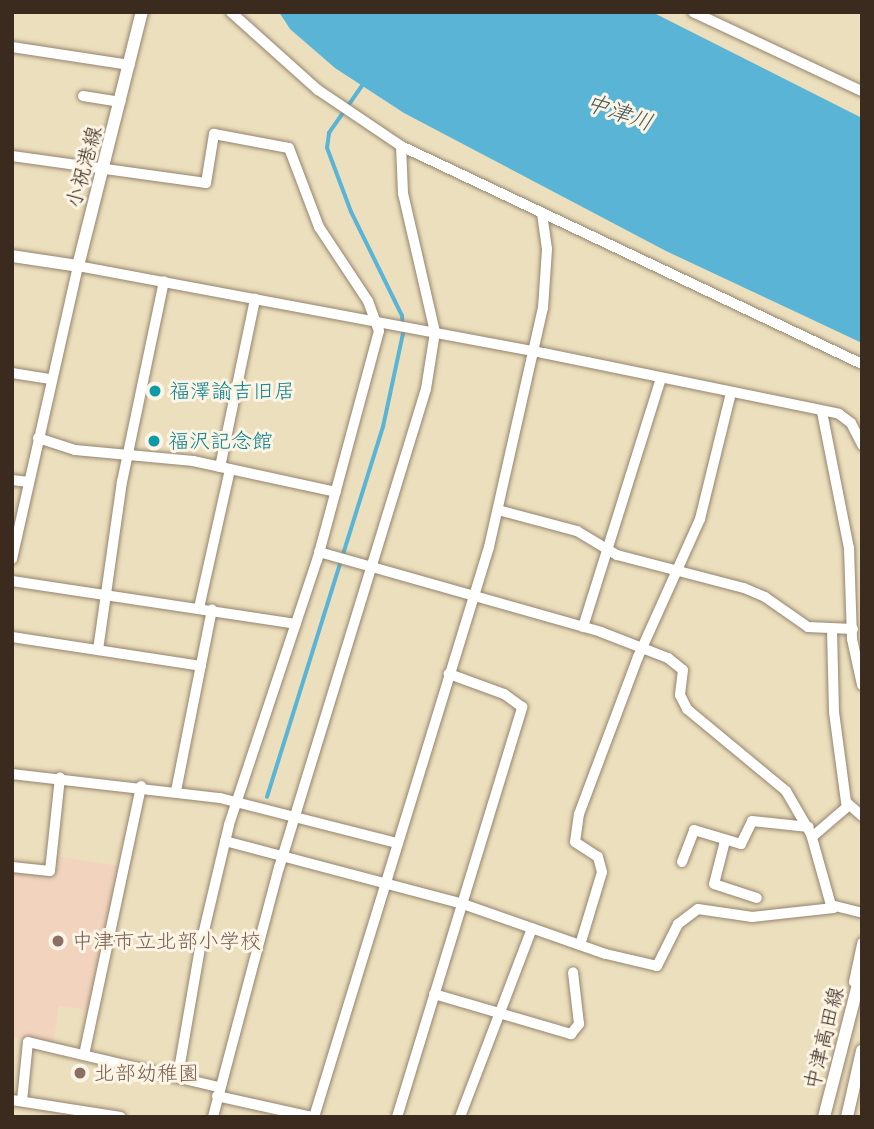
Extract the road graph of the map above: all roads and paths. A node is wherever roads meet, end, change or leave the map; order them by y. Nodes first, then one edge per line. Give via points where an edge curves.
1 (142, 12) edge
2 (231, 12) edge
3 (693, 12) edge
4 (12, 47) edge
5 (130, 65) junction
6 (862, 91) edge
7 (83, 96) dead end
8 (121, 102) junction
9 (401, 146) junction
10 (12, 156) edge
11 (104, 169) junction
12 (542, 213) junction
13 (12, 256) edge
14 (78, 266) junction
15 (164, 281) junction
16 (255, 299) junction
17 (377, 323) junction
18 (435, 334) junction
19 (535, 351) junction
20 (862, 363) edge
21 (12, 373) edge
22 (661, 378) junction
23 (51, 379) junction
24 (732, 393) junction
25 (822, 412) junction
26 (38, 438) junction
27 (862, 445) edge
28 (127, 454) junction
29 (225, 468) junction
30 (12, 480) edge
31 (29, 482) junction
32 (336, 492) junction
33 (498, 510) junction
34 (608, 551) junction
35 (319, 552) junction
36 (12, 559) edge
37 (371, 569) junction
38 (677, 570) junction
39 (12, 581) edge
40 (108, 594) junction
41 (474, 597) junction
42 (199, 608) junction
43 (212, 610) junction
44 (296, 624) junction
45 (583, 627) junction
46 (853, 629) junction
47 (832, 630) junction
48 (12, 637) edge
49 (643, 646) junction
50 (98, 650) junction
51 (201, 666) junction
52 (449, 674) junction
53 (862, 685) edge
54 (12, 774) edge
55 (60, 778) junction
56 (141, 786) junction
57 (176, 791) junction
58 (236, 801) junction
59 (848, 806) junction
60 (297, 816) junction
61 (862, 816) edge
62 (810, 832) junction
63 (225, 841) junction
64 (724, 841) junction
65 (397, 843) junction
66 (283, 856) junction
67 (682, 862) dead end
68 (12, 867) edge
69 (384, 884) junction
70 (757, 898) dead end
71 (463, 904) junction
72 (834, 908) junction
73 (862, 913) edge
74 (532, 928) junction
75 (862, 943) edge
76 (580, 945) junction
77 (862, 969) edge
78 (573, 972) dead end
79 (434, 994) junction
80 (850, 1005) junction
81 (498, 1014) junction
82 (862, 1051) edge
83 (84, 1055) junction
84 (178, 1076) junction
85 (218, 1092) junction
86 (17, 1100) edge
87 (121, 1117) edge
88 (213, 1117) edge
89 (313, 1117) edge
90 (397, 1117) edge
91 (460, 1117) edge
92 (824, 1117) edge
93 (847, 1117) edge

1 - 5 main road, 小祝港線
2 - 9 street via 318,90
3 - 6 street
4 - 5 street
5 - 8 main road, 小祝港線
7 - 8 street
8 - 11 main road, 小祝港線
9 - 12 street
9 - 18 street via 403,193
10 - 11 street
11 - 14 main road, 小祝港線
11 - 17 street via 206,183 214,134 289,148 319,227
12 - 19 street via 547,261
12 - 20 street
13 - 14 main road
14 - 15 street
14 - 23 street
15 - 16 street
15 - 28 street
16 - 17 street
16 - 29 street
17 - 18 street
17 - 32 street via 379,338
18 - 19 street
18 - 37 street via 426,389
19 - 22 street
19 - 33 street
21 - 23 street
22 - 24 street
22 - 34 street
23 - 26 street
24 - 25 street
24 - 38 street via 705,503
25 - 27 street via 846,418
25 - 46 street via 849,548
26 - 28 street via 75,450
26 - 31 street
28 - 29 street
28 - 40 street
29 - 32 street
29 - 42 street
30 - 31 street
31 - 36 street
32 - 35 street
33 - 34 street via 577,531
33 - 41 street
34 - 38 street
34 - 45 street
35 - 37 street
35 - 44 street
37 - 41 street
37 - 60 street
38 - 47 street via 744,588 765,597 800,624
38 - 49 street
39 - 40 street
40 - 42 street
40 - 50 street
41 - 45 street
41 - 52 street
42 - 43 street
43 - 44 street
43 - 51 street
44 - 58 street
45 - 49 street
46 - 47 street
46 - 53 street
47 - 59 street via 835,729
48 - 50 street
49 - 62 street via 682,670 679,690 683,705 728,747 777,779
49 - 76 street via 574,837 579,849 598,857 602,872
50 - 51 street
51 - 57 street
52 - 65 street
52 - 71 street via 504,694 522,707
54 - 55 street
55 - 56 street
55 - 68 street via 50,872
56 - 57 street
56 - 83 street
57 - 58 street
58 - 60 street
58 - 63 street
59 - 61 street
59 - 62 street
60 - 65 street
60 - 66 street
62 - 64 street via 755,820 748,826 744,844
62 - 72 street
63 - 66 street
63 - 84 street
64 - 67 street via 693,831
64 - 70 street via 714,884
65 - 69 street
66 - 69 street
66 - 85 street
69 - 71 street
69 - 89 street
71 - 74 street
71 - 79 street
72 - 73 street
72 - 76 street via 752,917 698,909 678,925 657,966
74 - 76 street
74 - 81 street
75 - 80 street
77 - 80 main road, 中津高田線
78 - 81 street via 579,1024 575,1034
79 - 81 street
79 - 90 street
80 - 92 main road, 中津高田線
81 - 91 street
82 - 93 main road, 中津高田線
83 - 84 street
83 - 86 street via 29,1042
84 - 85 street
85 - 88 street
85 - 89 street
86 - 87 street

